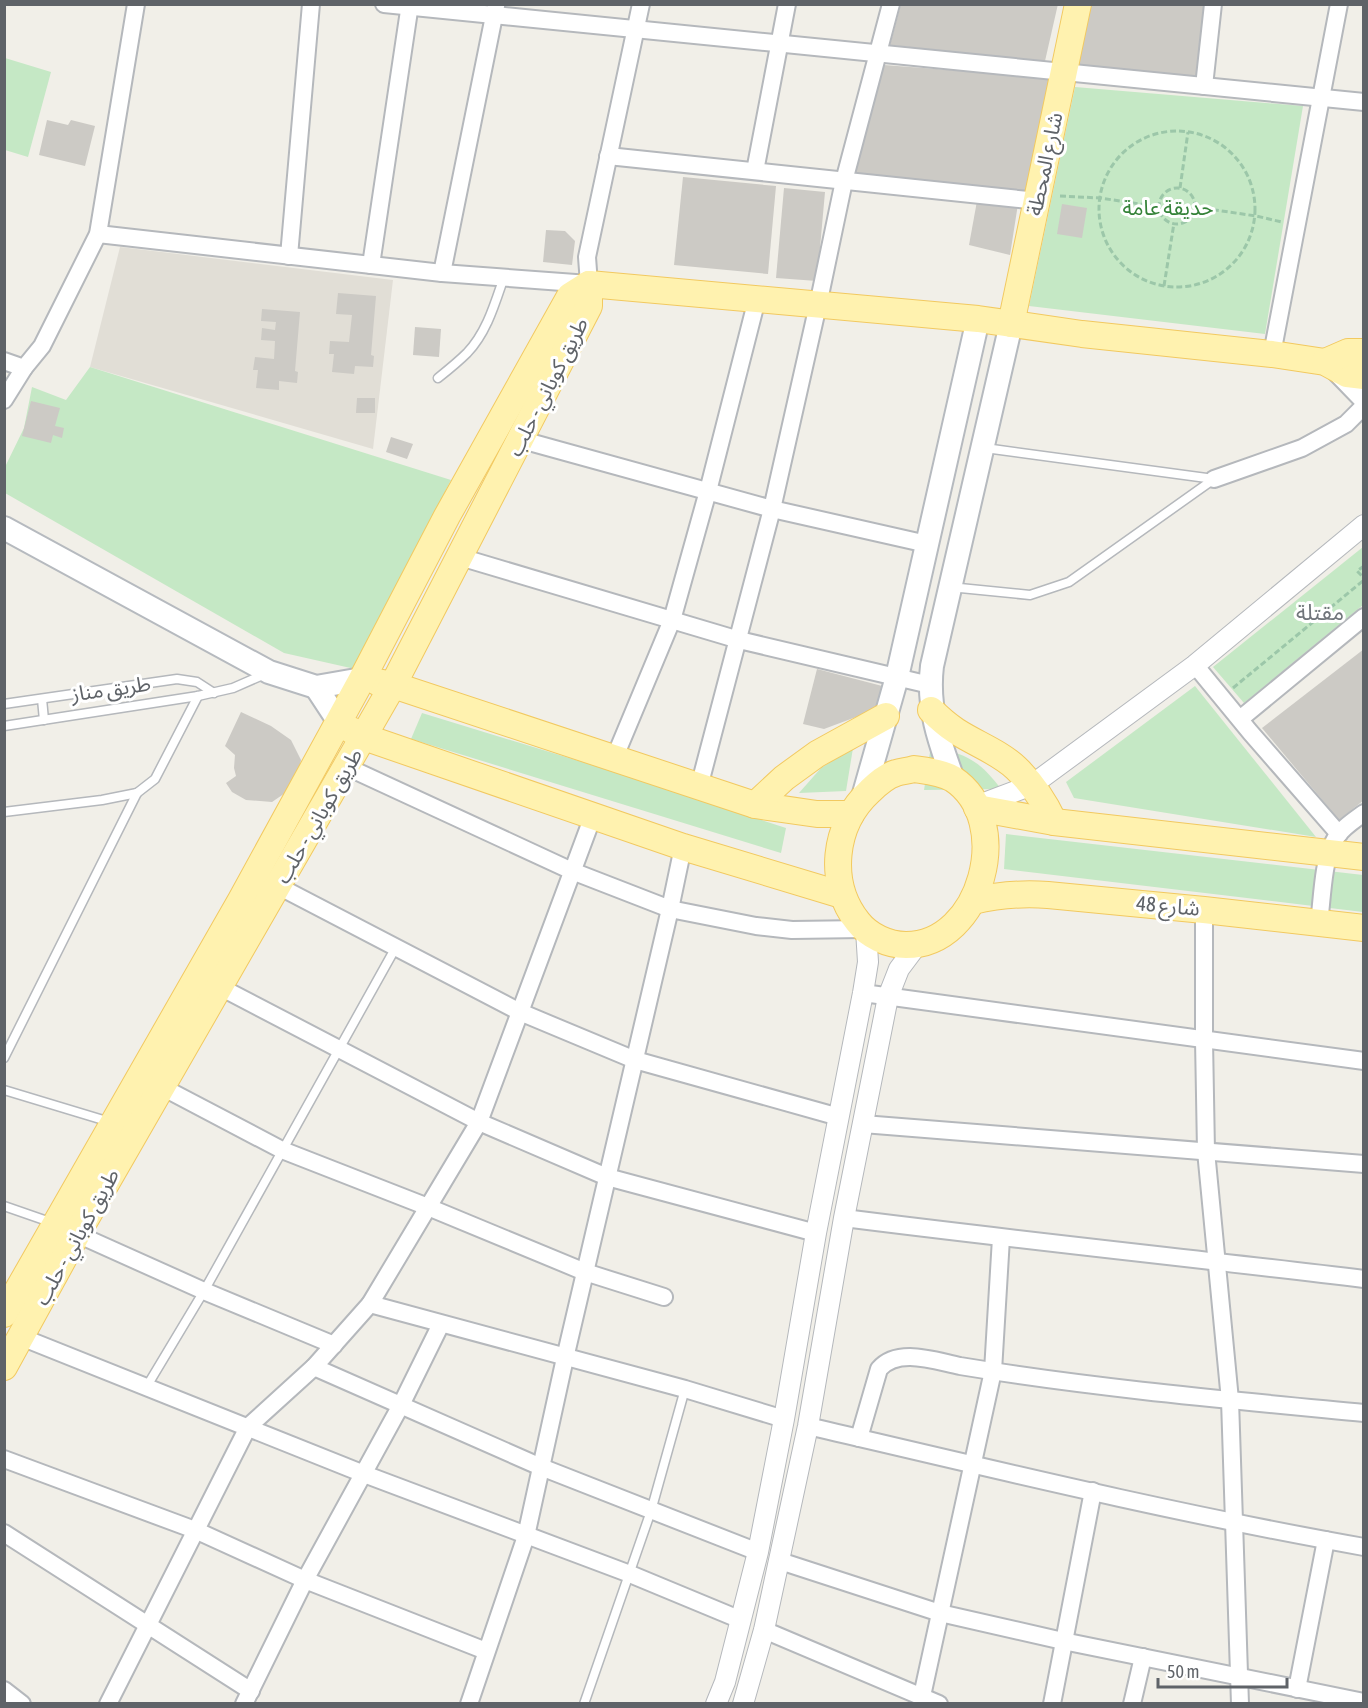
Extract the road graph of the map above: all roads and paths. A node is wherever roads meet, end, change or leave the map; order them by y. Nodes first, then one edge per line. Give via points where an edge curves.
1 (136, 4) edge
2 (311, 4) edge
3 (384, 4) edge
4 (641, 4) edge
5 (788, 4) edge
6 (891, 4) edge
7 (1078, 4) edge
8 (1213, 4) edge
9 (1340, 4) edge
10 (410, 6) edge
11 (495, 10) edge
12 (636, 30) junction
13 (780, 44) junction
14 (878, 54) junction
15 (1064, 72) junction
16 (1204, 86) junction
17 (1322, 98) junction
18 (1364, 102) edge
19 (1188, 132) junction
20 (608, 156) junction
21 (755, 171) junction
22 (844, 181) junction
23 (1180, 188) junction
24 (1100, 198) junction
25 (1038, 201) junction
26 (1160, 207) junction
27 (1196, 207) junction
28 (1256, 216) junction
29 (1174, 223) junction
30 (1297, 226) junction
31 (98, 234) junction
32 (289, 256) junction
33 (371, 266) junction
34 (442, 273) junction
35 (504, 276) junction
36 (590, 284) junction
37 (1164, 286) junction
38 (757, 299) junction
39 (818, 305) junction
40 (978, 319) junction
41 (1011, 324) junction
42 (1364, 352) edge
43 (1272, 354) junction
44 (4, 361) edge
45 (1325, 362) junction
46 (24, 368) junction
47 (1364, 376) edge
48 (438, 378) dead end
49 (4, 400) edge
50 (1364, 404) edge
51 (522, 440) junction
52 (983, 448) junction
53 (1214, 479) junction
54 (708, 492) junction
55 (772, 509) junction
56 (1364, 525) edge
57 (4, 528) edge
58 (927, 544) junction
59 (460, 557) junction
60 (1364, 566) edge
61 (1364, 579) edge
62 (950, 587) junction
63 (1364, 617) edge
64 (672, 620) junction
65 (739, 640) junction
66 (1195, 665) junction
67 (269, 672) junction
68 (897, 677) junction
69 (362, 679) junction
70 (393, 686) junction
71 (316, 687) junction
72 (214, 693) junction
73 (198, 696) junction
74 (1221, 697) junction
75 (931, 698) junction
76 (42, 699) junction
77 (4, 704) edge
78 (886, 716) junction
79 (1240, 719) junction
80 (44, 720) junction
81 (339, 722) junction
82 (4, 726) edge
83 (364, 737) junction
84 (614, 759) junction
85 (347, 767) junction
86 (953, 779) junction
87 (1032, 785) junction
88 (699, 788) junction
89 (136, 793) junction
90 (755, 805) junction
91 (857, 806) junction
92 (976, 807) junction
93 (4, 812) edge
94 (1364, 813) edge
95 (593, 816) junction
96 (1054, 822) junction
97 (1334, 843) junction
98 (683, 847) junction
99 (1364, 857) edge
100 (572, 871) junction
101 (278, 886) junction
102 (842, 896) junction
103 (973, 901) junction
104 (670, 909) junction
105 (1204, 909) junction
106 (1319, 923) junction
107 (1364, 928) edge
108 (865, 930) junction
109 (917, 945) junction
110 (396, 947) junction
111 (220, 987) junction
112 (863, 993) junction
113 (888, 998) junction
114 (519, 1011) junction
115 (1204, 1040) junction
116 (339, 1049) junction
117 (4, 1059) edge
118 (635, 1060) junction
119 (1364, 1061) edge
120 (162, 1087) junction
121 (4, 1090) edge
122 (839, 1117) junction
123 (479, 1122) junction
124 (113, 1123) junction
125 (863, 1124) junction
126 (282, 1150) junction
127 (1206, 1151) junction
128 (1364, 1164) edge
129 (608, 1177) junction
130 (4, 1206) edge
131 (428, 1207) junction
132 (844, 1218) junction
133 (67, 1229) junction
134 (816, 1233) junction
135 (1001, 1238) junction
136 (50, 1258) junction
137 (1217, 1261) junction
138 (585, 1272) junction
139 (1364, 1279) edge
140 (204, 1291) junction
141 (664, 1297) dead end
142 (370, 1304) junction
143 (4, 1314) edge
144 (441, 1324) junction
145 (21, 1337) junction
146 (334, 1345) junction
147 (565, 1358) junction
148 (4, 1367) edge
149 (314, 1367) junction
150 (993, 1371) junction
151 (147, 1386) junction
152 (685, 1389) junction
153 (1230, 1400) junction
154 (401, 1405) junction
155 (1364, 1413) edge
156 (784, 1419) junction
157 (808, 1426) junction
158 (248, 1427) junction
159 (859, 1438) junction
160 (4, 1459) edge
161 (973, 1465) junction
162 (541, 1467) junction
163 (364, 1474) junction
164 (1093, 1491) junction
165 (651, 1511) junction
166 (1234, 1522) junction
167 (195, 1530) junction
168 (4, 1533) edge
169 (526, 1536) junction
170 (1326, 1540) junction
171 (1364, 1547) edge
172 (758, 1552) junction
173 (780, 1561) junction
174 (630, 1574) junction
175 (306, 1580) junction
176 (940, 1613) junction
177 (741, 1620) junction
178 (149, 1625) junction
179 (764, 1630) junction
180 (1063, 1641) junction
181 (486, 1651) junction
182 (1143, 1657) junction
183 (1239, 1677) junction
184 (1297, 1689) junction
185 (4, 1690) edge
186 (922, 1696) junction
187 (248, 1697) edge
188 (1364, 1702) edge
189 (22, 1704) edge
190 (108, 1704) edge
191 (469, 1704) edge
192 (584, 1704) edge
193 (716, 1704) edge
194 (743, 1704) edge
195 (939, 1704) edge
196 (1052, 1704) edge
197 (1132, 1704) edge
198 (1240, 1704) edge

1 - 31 street
2 - 32 street
3 - 10 street
4 - 12 street
5 - 13 street
6 - 14 street
7 - 15 main road, شارع المحطة
8 - 16 street
9 - 17 street
10 - 11 street
10 - 33 street
11 - 12 street
11 - 34 street
12 - 13 street
12 - 20 street
13 - 14 street
13 - 21 street
14 - 15 street
14 - 22 street
15 - 16 street
15 - 25 main road, شارع المحطة
16 - 17 street
17 - 18 street
17 - 30 street
19 - 23 path
19 - 24 path via 1163,132 1140,141 1121,155 1107,175
19 - 28 path via 1210,138 1230,152 1245,170 1254,192
20 - 21 street
20 - 36 street via 587,256
21 - 22 street
22 - 25 street
22 - 39 street
23 - 26 path via 1164,192
23 - 27 path via 1190,192
24 - 25 path via 1063,195
24 - 26 path
24 - 37 path via 1100,222 1108,245 1122,264 1141,279
25 - 41 main road, شارع المحطة
26 - 29 path via 1163,218
27 - 28 path
27 - 29 path via 1188,221
28 - 30 path
28 - 37 path via 1249,241 1228,268 1214,278 1190,286
29 - 37 path
30 - 43 street
31 - 32 street
31 - 46 street via 42,346
32 - 33 street
33 - 34 street
34 - 35 street
35 - 36 street
35 - 48 lane via 493,311 476,342
36 - 38 main road
36 - 51 main road, طريق كوباني - حلب via 589,306
36 - 69 main road, طريق كوباني - حلب via 570,296 447,516
38 - 39 main road
38 - 54 street
39 - 40 main road
39 - 55 street
40 - 41 main road
40 - 58 main road
41 - 43 main road
41 - 52 main road
42 - 45 main road via 1348,352
43 - 45 main road
44 - 46 street
45 - 47 main road via 1347,374
45 - 50 street
46 - 49 street
50 - 53 street via 1346,424 1302,448
51 - 54 street
51 - 59 main road, طريق كوباني - حلب
52 - 53 lane
52 - 62 main road
53 - 62 lane via 1069,582 1030,596
54 - 55 street
54 - 64 street
55 - 58 street
55 - 65 street
56 - 66 street
57 - 67 main road
58 - 68 main road
59 - 64 street
59 - 70 main road, طريق كوباني - حلب
60 - 61 path via 1358,571
61 - 74 path
62 - 75 main road via 932,666
63 - 79 street
64 - 65 street
64 - 84 street
65 - 68 street
65 - 88 street
66 - 74 street
66 - 87 street
67 - 71 main road
67 - 72 lane, طريق مناز
68 - 75 street
68 - 78 main road
69 - 70 main road
69 - 71 main road
69 - 81 main road, طريق كوباني - حلب
70 - 83 main road, طريق كوباني - حلب
70 - 84 main road
71 - 81 main road
72 - 73 lane, طريق مناز
72 - 76 lane, طريق مناز via 197,682 177,679
73 - 80 lane, طريق مناز
73 - 89 lane via 155,779
74 - 79 street
75 - 86 main road via 937,733
75 - 87 main road via 957,732 1015,767
76 - 77 lane, طريق مناز
76 - 80 lane
78 - 90 main road via 817,754
78 - 91 main road
79 - 97 street
80 - 82 lane, طريق مناز
81 - 83 main road
81 - 124 main road, طريق كوباني - حلب
83 - 85 main road, طريق كوباني - حلب
83 - 95 main road
84 - 88 main road
85 - 100 street
85 - 101 main road, طريق كوباني - حلب
86 - 91 main road via 914,769 895,773 878,783
86 - 92 main road
87 - 92 street
87 - 96 main road
88 - 90 main road
89 - 93 lane
89 - 117 lane
90 - 91 main road via 817,814
91 - 102 main road via 842,833 838,854
92 - 96 main road
92 - 103 main road via 985,845 980,883
94 - 97 street
95 - 98 main road
95 - 100 street
96 - 97 main road
97 - 99 main road
97 - 106 street
98 - 102 main road
98 - 104 street
100 - 104 street
100 - 114 street
101 - 110 street
101 - 111 main road, طريق كوباني - حلب
102 - 108 main road
103 - 105 main road, 48 شارع via 1022,894
103 - 109 main road via 950,929
104 - 108 street via 774,928
104 - 118 street
105 - 106 main road, 48 شارع
105 - 115 street
106 - 107 main road, 48 شارع
108 - 109 main road via 898,945
108 - 112 street via 867,962
109 - 113 street via 898,969
110 - 114 street
110 - 116 lane
111 - 116 street
111 - 120 main road, طريق كوباني - حلب
112 - 113 street
112 - 122 street
113 - 115 street
113 - 125 street
114 - 118 street
114 - 123 street
115 - 119 street
115 - 127 street
116 - 123 street
116 - 126 lane
118 - 122 street
118 - 129 street
120 - 126 street
120 - 133 main road, طريق كوباني - حلب
121 - 124 lane
122 - 134 street
123 - 129 street
123 - 131 street
124 - 133 main road, طريق كوباني - حلب
125 - 127 street
125 - 132 street
126 - 131 street
126 - 140 lane
127 - 128 street
127 - 137 street
129 - 134 street
129 - 138 street
130 - 133 lane
131 - 138 street
131 - 142 street
132 - 135 street
132 - 157 street
133 - 136 main road, طريق كوباني - حلب
133 - 140 street
134 - 156 street
135 - 137 street
135 - 150 street
136 - 143 main road, طريق كوباني - حلب
136 - 145 main road, طريق كوباني - حلب
137 - 139 street
137 - 153 street
138 - 141 street
138 - 147 street
140 - 146 street
140 - 151 lane
142 - 144 street
142 - 146 street
144 - 147 street
144 - 154 street
145 - 148 main road, طريق كوباني - حلب
145 - 151 street
146 - 149 street
147 - 152 street
147 - 162 street
149 - 154 street
149 - 158 street
150 - 153 street
150 - 159 street via 903,1356 886,1360 879,1369
150 - 161 street
151 - 158 street
152 - 156 street
152 - 165 lane
153 - 155 street
153 - 166 street
154 - 162 street
154 - 163 street
156 - 172 street
157 - 159 street
157 - 173 street
158 - 163 street
158 - 167 street
159 - 161 street
160 - 167 street
161 - 164 street
161 - 176 street
162 - 165 street
162 - 169 street
163 - 169 street
163 - 175 street
164 - 166 street
164 - 180 street
165 - 172 street
165 - 174 lane
166 - 170 street
166 - 183 street
167 - 175 street
167 - 178 street
168 - 178 street
169 - 174 street
169 - 181 street
170 - 171 street
170 - 184 street
172 - 177 street
173 - 176 street
173 - 179 street
174 - 177 street
174 - 192 lane
175 - 181 street
175 - 187 street
176 - 180 street
176 - 186 street
177 - 193 street
178 - 187 street
178 - 190 street
179 - 186 street
179 - 194 street
180 - 182 street
180 - 196 street
181 - 191 street
182 - 183 street
182 - 197 street
183 - 184 street
183 - 198 street
184 - 188 street
185 - 189 street
186 - 195 street

